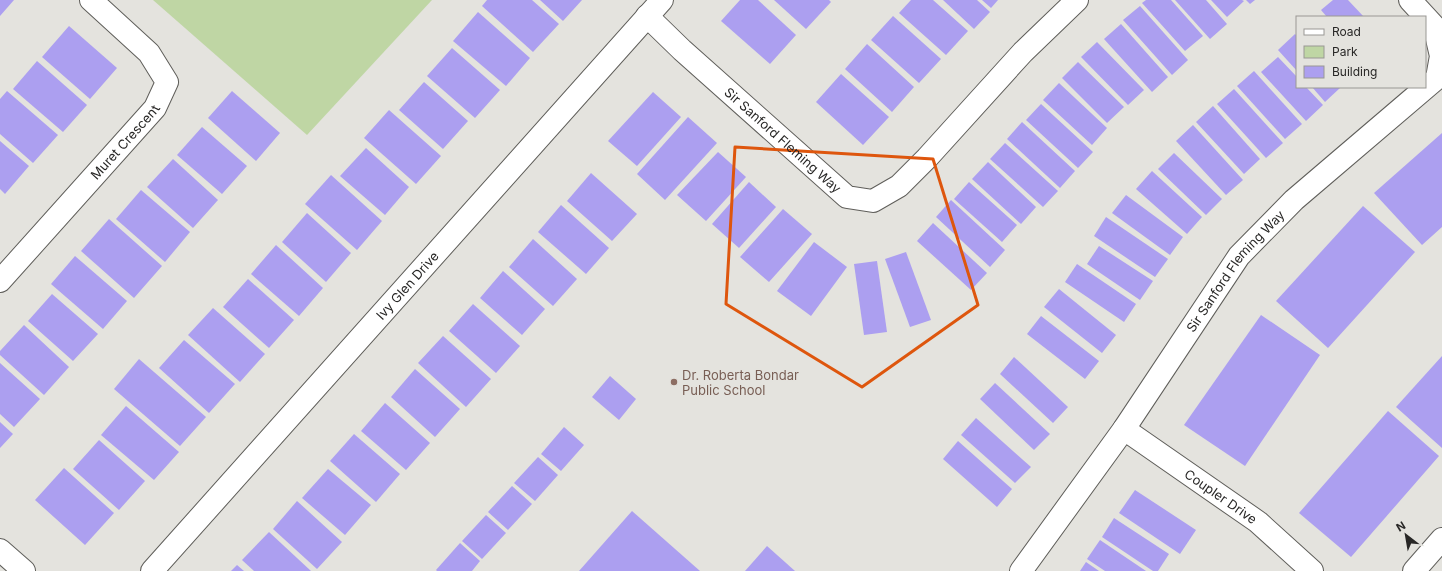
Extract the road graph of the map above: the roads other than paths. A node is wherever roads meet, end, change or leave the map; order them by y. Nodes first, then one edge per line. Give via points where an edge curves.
1 (91, 0) edge
2 (662, 0) edge
3 (1077, 0) edge
4 (1410, 0) edge
5 (647, 16) junction
6 (1425, 16) edge
7 (1426, 17) edge
8 (1426, 87) edge
9 (1425, 88) edge
10 (0, 281) edge
11 (1124, 429) junction
12 (1442, 539) edge
13 (0, 550) edge
14 (24, 571) edge
15 (152, 571) edge
16 (1021, 571) edge
17 (1312, 571) edge
18 (1414, 571) edge

1 - 10 street, Muret Crescent via 149,53 167,82 155,108
2 - 5 street, Ivy Glen Drive
3 - 5 street, Sir Sanford Fleming Way via 1023,52 899,186 873,201 847,197
4 - 6 street, Sir Sanford Fleming Way
5 - 15 street, Ivy Glen Drive
7 - 8 street, Sir Sanford Fleming Way via 1434,26 1441,56 1437,78
9 - 11 street, Sir Sanford Fleming Way via 1294,200 1239,256
11 - 16 street, Sir Sanford Fleming Way
11 - 17 street, Coupler Drive via 1258,522
12 - 18 street
13 - 14 street

